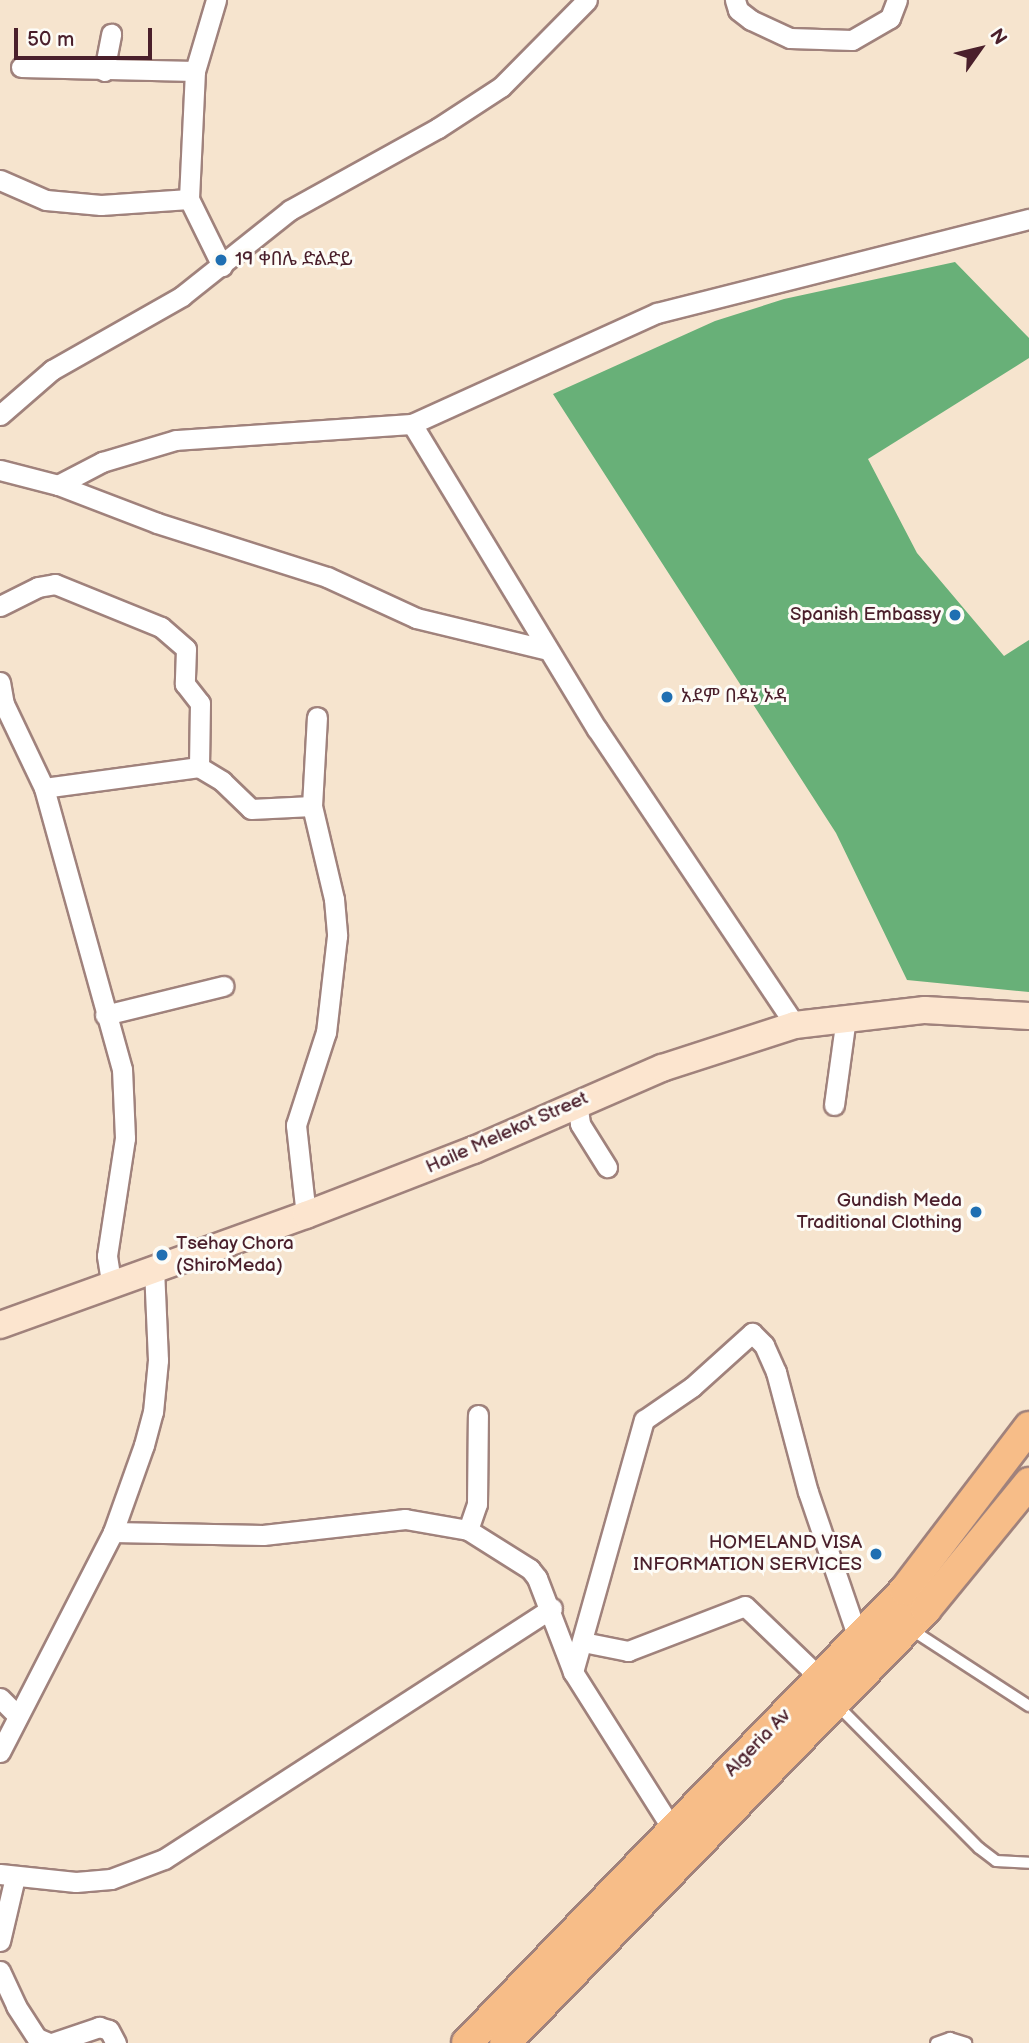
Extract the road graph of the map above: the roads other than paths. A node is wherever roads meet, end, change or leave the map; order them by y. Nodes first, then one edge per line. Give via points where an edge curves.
1 (216, 0) edge
2 (587, 0) edge
3 (735, 0) edge
4 (897, 0) edge
5 (111, 34) dead end
6 (21, 68) dead end
7 (104, 71) junction
8 (195, 71) junction
9 (0, 180) edge
10 (189, 199) junction
11 (1029, 219) edge
12 (222, 266) junction
13 (0, 415) edge
14 (412, 424) junction
15 (0, 470) edge
16 (58, 485) junction
17 (0, 606) edge
18 (548, 650) junction
19 (0, 682) edge
20 (317, 717) dead end
21 (199, 767) junction
22 (44, 788) junction
23 (312, 806) junction
24 (223, 986) dead end
25 (105, 1015) junction
26 (1029, 1016) edge
27 (846, 1017) junction
28 (795, 1025) junction
29 (577, 1102) junction
30 (834, 1105) dead end
31 (607, 1167) dead end
32 (306, 1215) junction
33 (155, 1268) junction
34 (111, 1282) junction
35 (0, 1325) edge
36 (478, 1415) dead end
37 (1029, 1427) edge
38 (1029, 1483) edge
39 (468, 1530) junction
40 (113, 1532) junction
41 (552, 1608) junction
42 (908, 1628) junction
43 (858, 1638) junction
44 (583, 1642) junction
45 (573, 1672) junction
46 (827, 1690) junction
47 (0, 1698) edge
48 (1029, 1706) edge
49 (18, 1716) junction
50 (0, 1752) edge
51 (674, 1832) junction
52 (1029, 1863) edge
53 (8, 1876) edge
54 (0, 1941) edge
55 (0, 1971) edge
56 (50, 2043) edge
57 (116, 2043) edge
58 (467, 2043) edge
59 (505, 2043) edge
60 (936, 2043) edge
61 (967, 2043) edge

1 - 8 street
2 - 12 street via 500,87 438,128 290,210
3 - 4 street via 738,10 751,20 790,38 852,40 890,18
5 - 7 street
6 - 7 street
7 - 8 street
8 - 10 street
9 - 10 street via 32,197 69,202 101,205
10 - 12 street
11 - 14 street via 657,313
12 - 13 street via 182,296 52,370
14 - 16 street via 176,440 102,462
14 - 18 street
15 - 16 street
16 - 18 street via 157,523 327,577 415,618
17 - 21 street via 38,587 55,584 161,627 178,640 187,654 185,684 200,703
18 - 28 street
19 - 22 street via 4,704
20 - 23 street
21 - 22 street
21 - 23 street via 222,781 251,809
22 - 25 street
23 - 32 street via 334,900 337,936 326,1032 296,1125
24 - 25 street
25 - 34 street via 125,1092 121,1178 107,1256
26 - 27 main road, Haile Melekot Street via 925,1010
27 - 28 main road, Haile Melekot Street
27 - 30 street
28 - 29 main road, Haile Melekot Street via 662,1068
29 - 31 street via 580,1124
29 - 32 main road, Haile Melekot Street via 474,1150
32 - 33 main road, Haile Melekot Street
33 - 34 main road, Haile Melekot Street
33 - 40 street via 158,1360 153,1412
34 - 35 main road, Haile Melekot Street
36 - 39 street via 477,1504
37 - 43 main road, Algeria Av via 905,1590
38 - 42 main road, Algeria Av
39 - 40 street via 405,1519 263,1535
39 - 41 street via 530,1569
40 - 49 street
41 - 45 street
41 - 53 street via 164,1859 111,1879 76,1882
42 - 46 main road, Algeria Av
42 - 48 lane
43 - 44 street via 812,1504 776,1372 764,1345 752,1333 692,1387 644,1420
43 - 46 main road, Algeria Av
44 - 45 street
44 - 46 street via 628,1651 745,1606
45 - 51 street
46 - 51 main road, Algeria Av
46 - 52 lane via 979,1849 996,1861
46 - 59 main road, Algeria Av
47 - 49 street
49 - 50 street
51 - 58 main road, Algeria Av
53 - 54 street
55 - 56 street via 30,2027
56 - 57 street via 99,2027
60 - 61 lane via 950,2038

